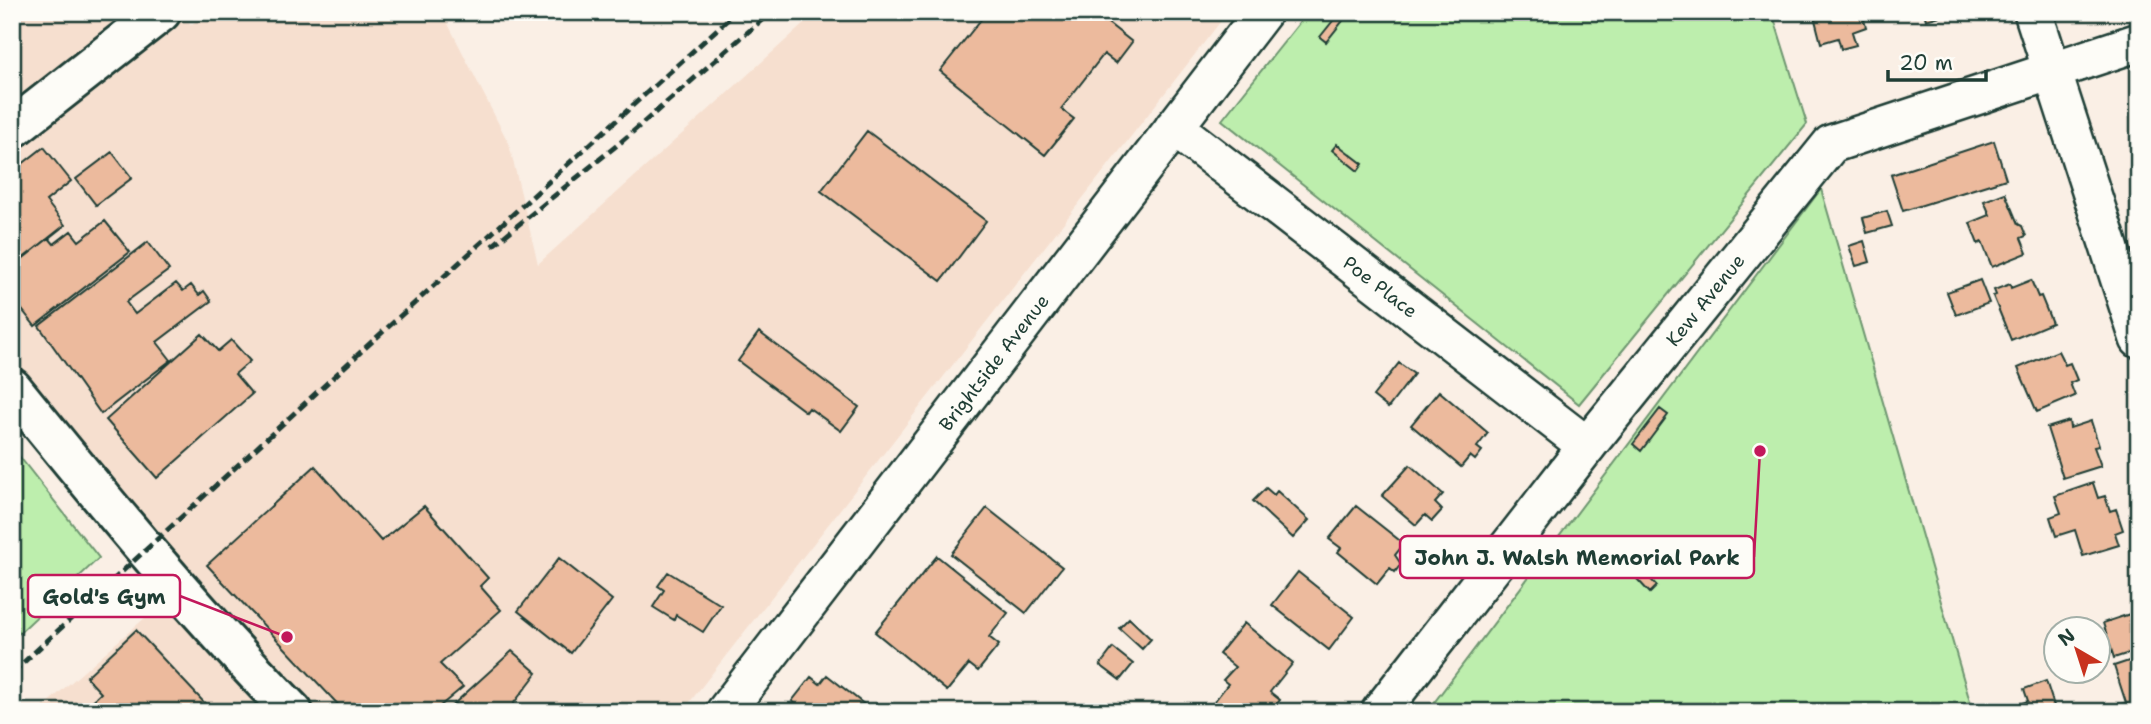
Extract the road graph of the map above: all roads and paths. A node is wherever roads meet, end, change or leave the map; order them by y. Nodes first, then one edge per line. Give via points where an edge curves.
1 (161, 12) edge
2 (1263, 12) edge
3 (2033, 12) edge
4 (2139, 42) edge
5 (2052, 70) junction
6 (1174, 127) junction
7 (12, 129) edge
8 (2139, 339) edge
9 (12, 388) edge
10 (1587, 446) junction
11 (293, 712) edge
12 (725, 712) edge
13 (1380, 712) edge

1 - 7 main road
2 - 6 street, Brightside Avenue
3 - 5 street
4 - 5 street, Kew Avenue
5 - 8 street
5 - 10 street, Kew Avenue via 1831,144
6 - 10 street, Poe Place
6 - 12 street, Brightside Avenue
9 - 11 main road via 145,550
10 - 13 street, Kew Avenue

